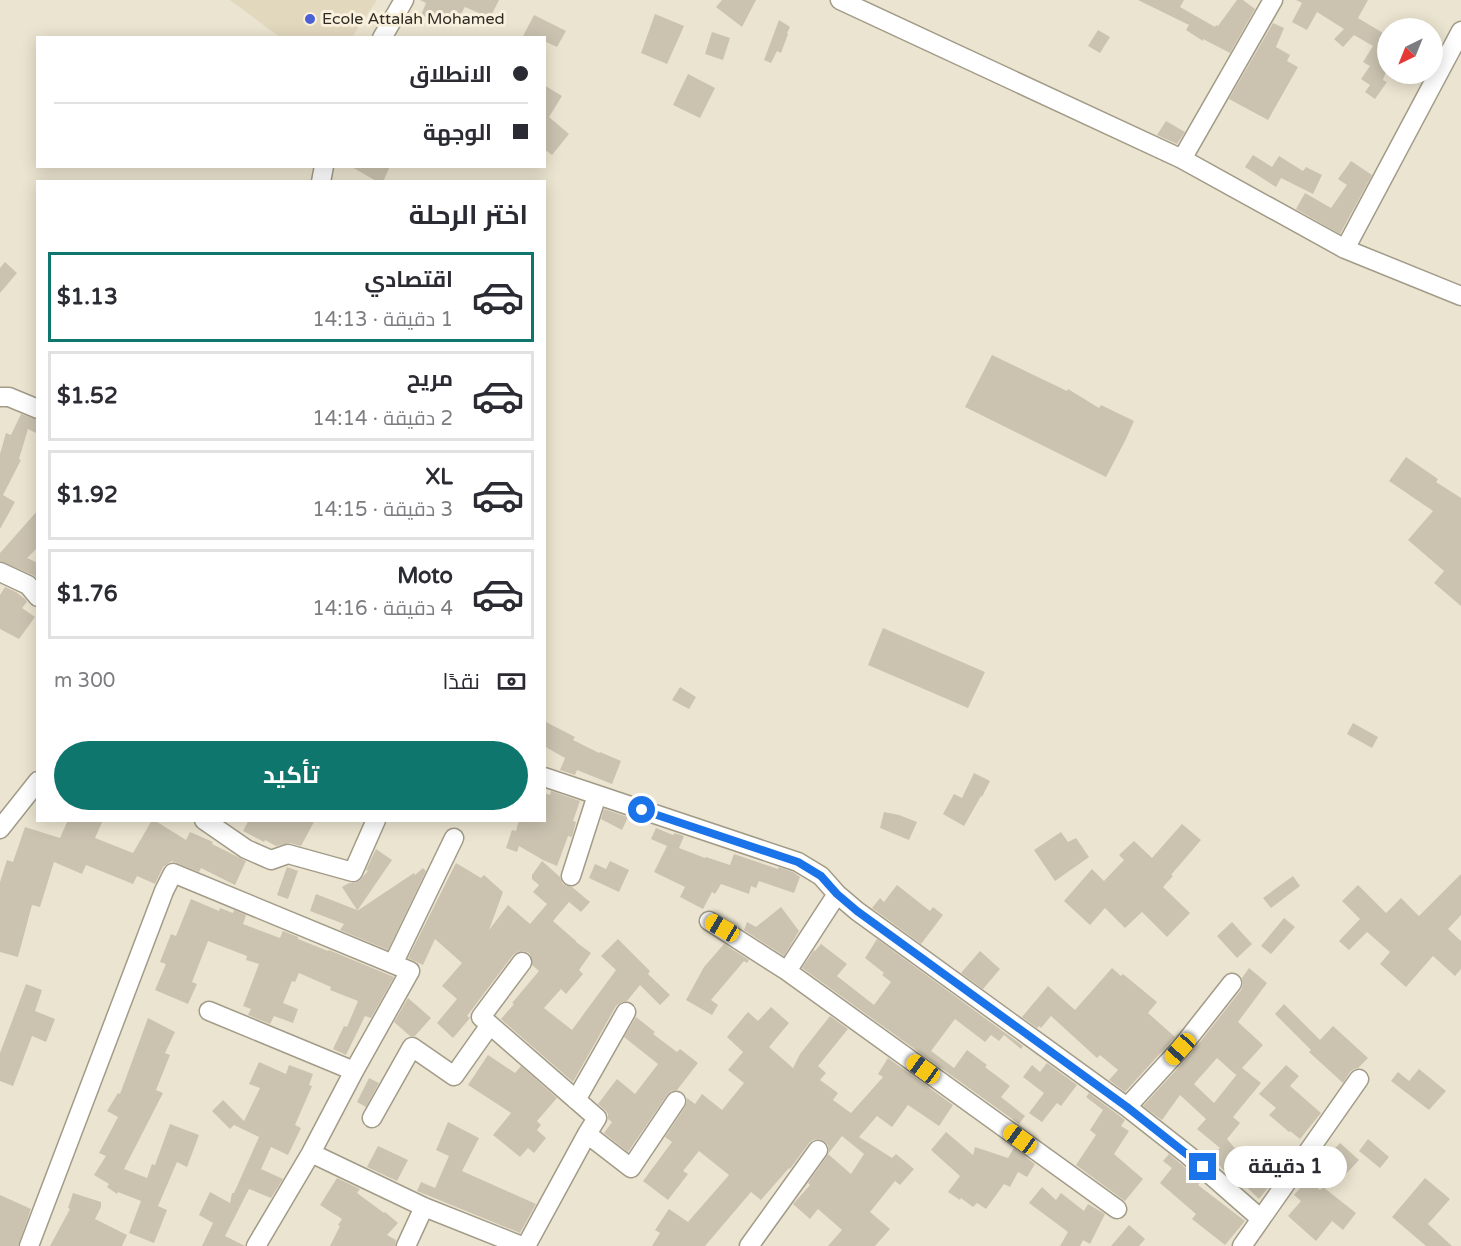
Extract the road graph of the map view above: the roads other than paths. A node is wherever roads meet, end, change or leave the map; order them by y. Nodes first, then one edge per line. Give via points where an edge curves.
1 (404, 0) edge
2 (840, 0) edge
3 (1273, 0) edge
4 (1461, 32) edge
5 (383, 36) edge
6 (1182, 159) junction
7 (1345, 249) junction
8 (1461, 296) edge
9 (0, 397) edge
10 (36, 408) edge
11 (0, 572) edge
12 (36, 595) edge
13 (546, 778) edge
14 (36, 784) edge
15 (597, 795) junction
16 (207, 822) edge
17 (375, 822) edge
18 (0, 829) edge
19 (454, 838) dead end
20 (571, 876) dead end
21 (837, 894) junction
22 (709, 921) dead end
23 (522, 962) dead end
24 (393, 964) junction
25 (787, 971) junction
26 (1232, 983) dead end
27 (209, 1011) dead end
28 (626, 1012) dead end
29 (490, 1025) junction
30 (354, 1071) junction
31 (1359, 1079) dead end
32 (576, 1100) junction
33 (676, 1101) dead end
34 (1127, 1107) junction
35 (372, 1118) dead end
36 (586, 1134) junction
37 (818, 1150) dead end
38 (311, 1153) junction
39 (424, 1207) junction
40 (1117, 1209) dead end
41 (1261, 1219) junction
42 (263, 1243) edge
43 (29, 1246) edge
44 (406, 1246) edge
45 (524, 1246) edge
46 (749, 1246) edge
47 (1242, 1246) edge

1 - 5 street
2 - 6 street
3 - 6 street
4 - 7 street
6 - 7 street
7 - 8 street
9 - 10 street
11 - 12 street via 28,585
13 - 15 street
14 - 18 street
15 - 20 street
15 - 21 street via 798,862 821,876
16 - 17 street via 246,849 271,860 288,854 353,872
19 - 24 street
21 - 25 street
21 - 34 street
22 - 25 street
23 - 29 street via 481,1017
24 - 30 street via 410,971
24 - 43 street via 172,873
25 - 40 street
26 - 34 street
27 - 30 street
28 - 32 street
29 - 32 street
29 - 35 street via 454,1076 412,1047
30 - 38 street
31 - 41 street
32 - 36 street via 597,1118
33 - 36 street via 632,1168
34 - 41 street
36 - 45 street
37 - 46 street
38 - 39 street
38 - 42 street
39 - 44 street
39 - 45 street
41 - 47 street

